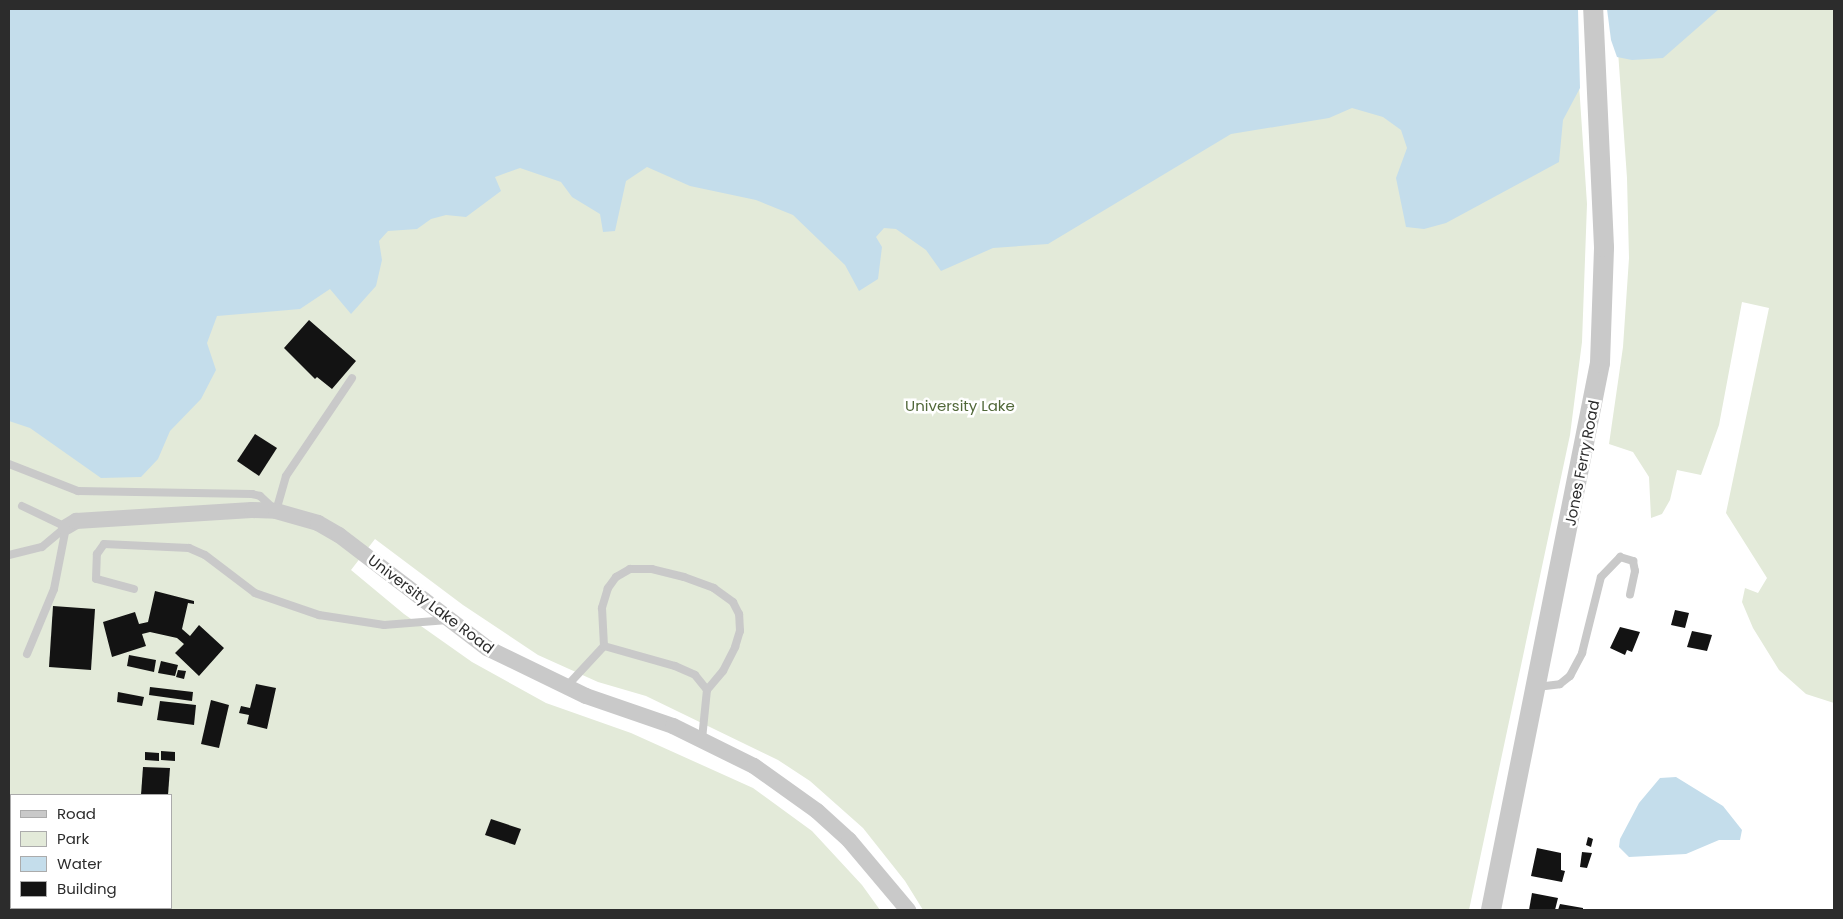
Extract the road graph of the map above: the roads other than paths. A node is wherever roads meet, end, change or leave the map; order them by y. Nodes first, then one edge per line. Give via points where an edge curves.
1 (1593, 9) edge
2 (352, 378) dead end
3 (9, 464) edge
4 (22, 506) dead end
5 (276, 511) junction
6 (66, 527) junction
7 (9, 555) edge
8 (134, 589) dead end
9 (1630, 594) dead end
10 (450, 620) junction
11 (604, 646) junction
12 (27, 654) dead end
13 (566, 687) junction
14 (1537, 687) junction
15 (707, 690) junction
16 (702, 739) junction
17 (908, 910) edge
18 (1491, 910) edge

1 - 14 street, Jones Ferry Road via 1604,247 1600,363
2 - 5 lane via 286,476
3 - 5 lane via 78,491 252,494 260,496
4 - 6 lane
5 - 6 street, University Lake Road via 85,520
5 - 10 street, University Lake Road via 318,523 339,535
6 - 7 lane via 42,547
6 - 12 lane via 54,589
8 - 10 lane via 96,579 97,554 104,544 189,548 204,555 255,593 319,614 384,625
9 - 14 lane via 1635,571 1633,561 1620,557 1601,577 1582,653 1570,676 1560,684
10 - 13 street, University Lake Road via 487,648
11 - 13 lane
11 - 15 lane via 675,666 695,675
11 - 15 lane via 602,608 608,588 616,577 630,569 652,569 714,588 733,602 739,614 740,631 723,671
13 - 16 street, University Lake Road
14 - 18 street, Jones Ferry Road
15 - 16 lane
16 - 17 street, University Lake Road via 754,766 817,811 873,865

